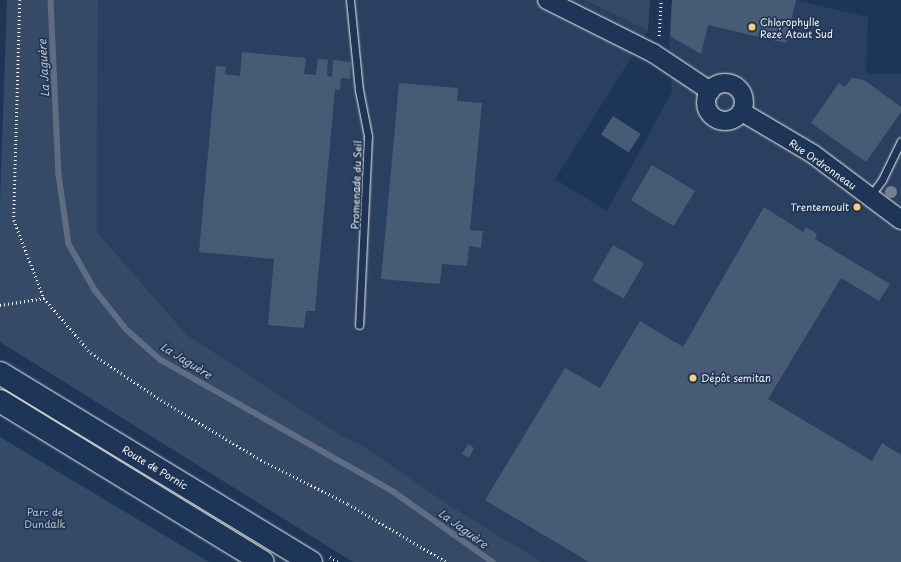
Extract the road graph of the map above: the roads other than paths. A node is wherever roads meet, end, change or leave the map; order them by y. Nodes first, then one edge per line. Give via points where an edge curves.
1 (350, 0) edge
2 (547, 0) edge
3 (710, 91) junction
4 (742, 112) junction
5 (901, 142) edge
6 (870, 196) junction
7 (901, 220) edge
8 (359, 325) dead end
9 (0, 373) edge
10 (0, 401) edge
11 (264, 562) edge
12 (311, 562) edge

1 - 8 lane, Promenade du Seil via 359,90 368,136
2 - 3 street via 653,53
3 - 4 street via 720,84 734,85 744,96
3 - 4 street via 707,108 715,119 731,121
4 - 6 street, Rue Ordronneau via 813,154
5 - 6 lane via 882,180
6 - 7 street, Rue Ordronneau
9 - 12 main road, Route de Pornic
10 - 11 main road

